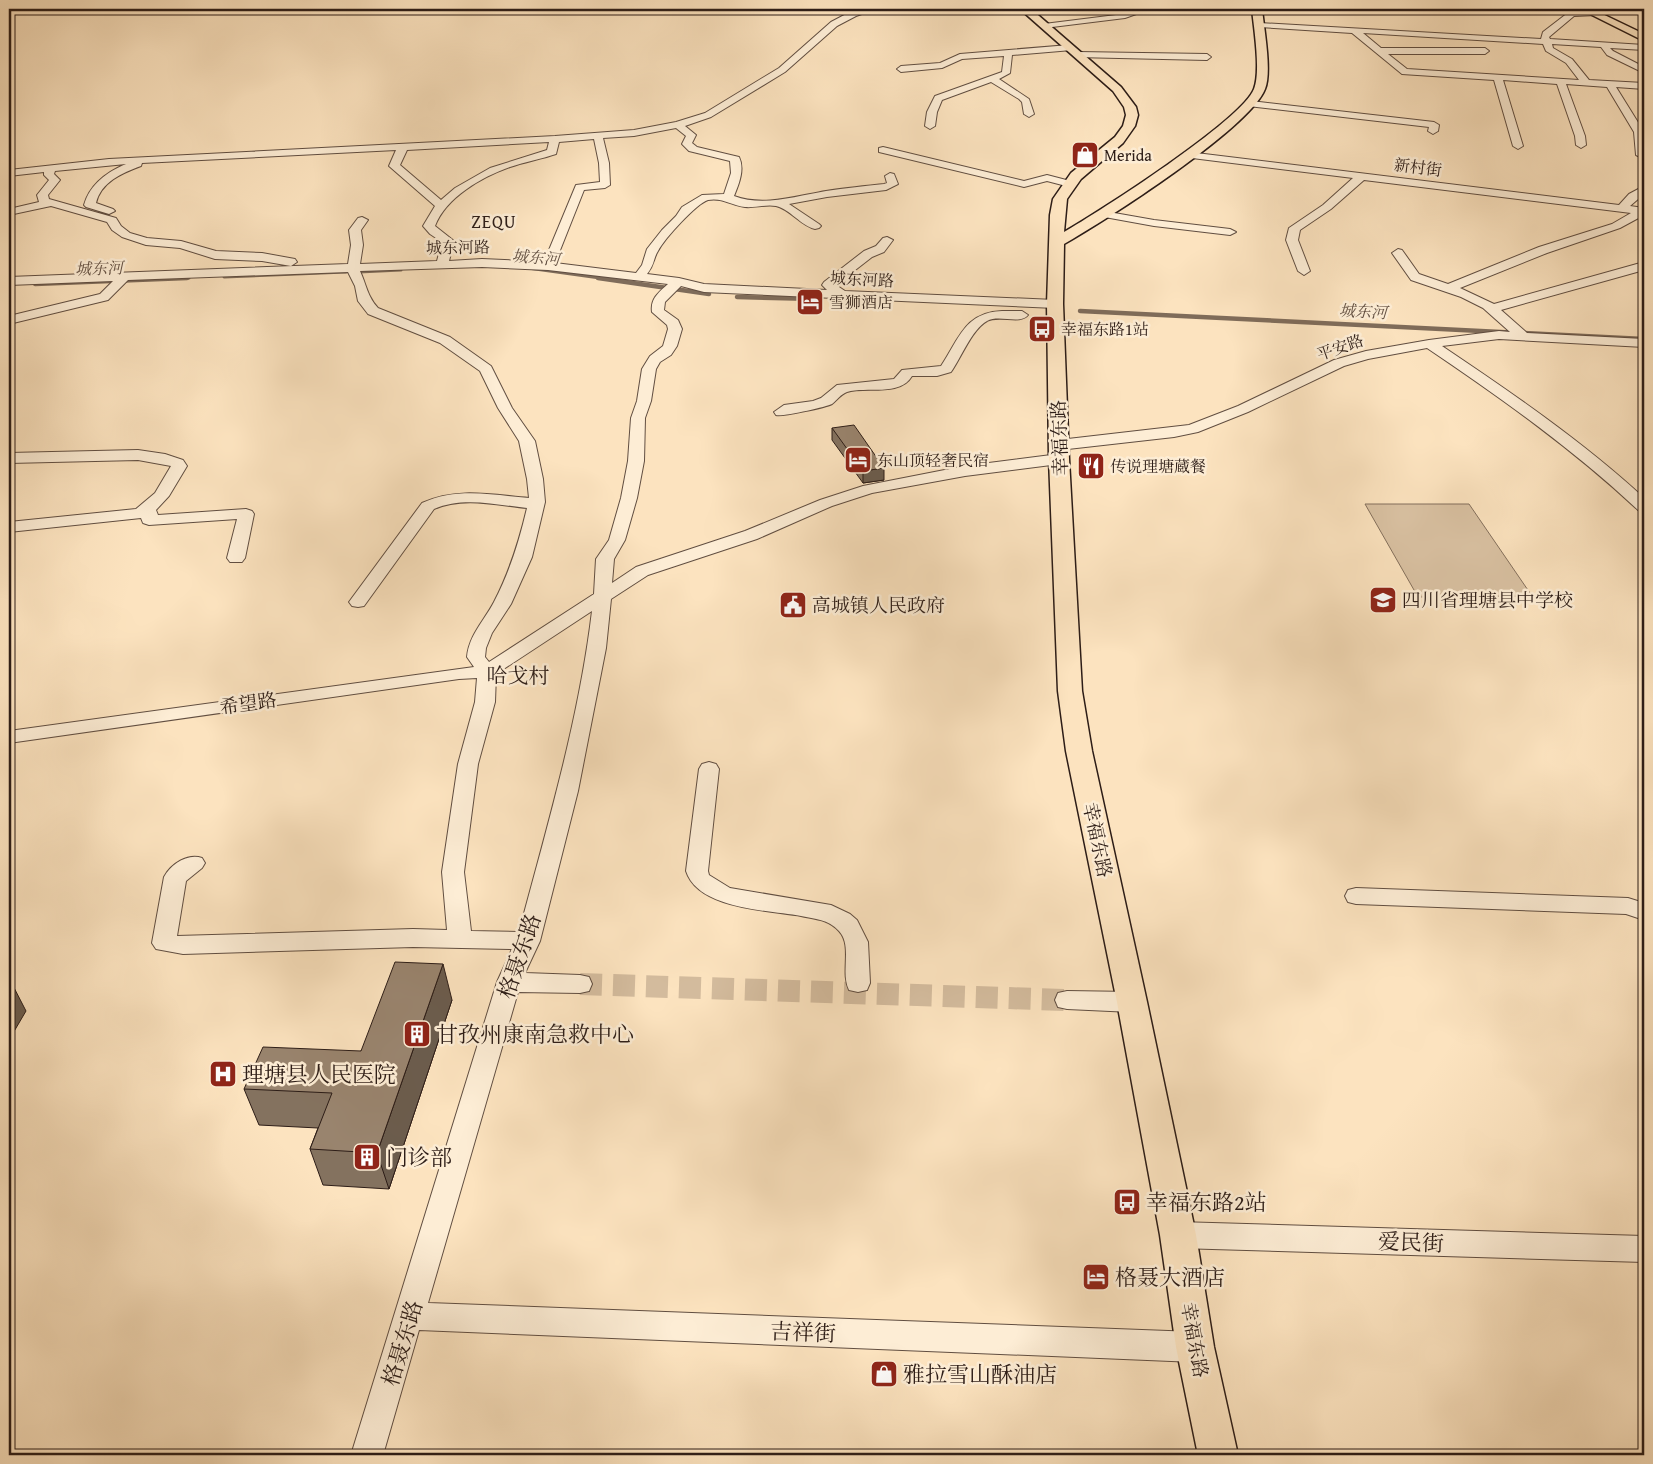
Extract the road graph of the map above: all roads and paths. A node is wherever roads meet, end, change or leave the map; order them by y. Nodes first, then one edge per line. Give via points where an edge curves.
1 (872, 9) edge
2 (1025, 9) edge
3 (1136, 9) edge
4 (1257, 9) edge
5 (1590, 11) edge
6 (1259, 25) junction
7 (1044, 26) junction
8 (1355, 30) junction
9 (1644, 38) edge
10 (1546, 42) junction
11 (1644, 47) edge
12 (1607, 50) junction
13 (1380, 51) junction
14 (1498, 51) dead end
15 (1074, 52) junction
16 (1540, 52) dead end
17 (1557, 52) junction
18 (1008, 54) junction
19 (1207, 57) dead end
20 (901, 69) dead end
21 (1644, 70) edge
22 (991, 78) junction
23 (1498, 78) junction
24 (1561, 82) junction
25 (1587, 83) junction
26 (1610, 84) junction
27 (1644, 86) edge
28 (1251, 104) junction
29 (1029, 114) dead end
30 (678, 125) junction
31 (930, 126) dead end
32 (1433, 131) dead end
33 (598, 136) junction
34 (555, 140) junction
35 (1580, 145) dead end
36 (1518, 146) dead end
37 (403, 147) junction
38 (883, 150) dead end
39 (1188, 155) junction
40 (1644, 156) edge
41 (149, 161) junction
42 (50, 167) junction
43 (9, 173) edge
44 (890, 176) dead end
45 (1361, 176) junction
46 (1070, 184) junction
47 (1644, 189) edge
48 (728, 197) junction
49 (51, 203) junction
50 (779, 204) junction
51 (440, 205) junction
52 (1622, 208) junction
53 (1644, 211) edge
54 (9, 212) edge
55 (1099, 217) junction
56 (112, 220) junction
57 (362, 220) dead end
58 (814, 226) dead end
59 (1057, 228) junction
60 (1230, 232) dead end
61 (887, 240) dead end
62 (1398, 253) dead end
63 (442, 264) junction
64 (548, 266) junction
65 (1644, 266) edge
66 (326, 268) junction
67 (354, 271) junction
68 (1304, 271) dead end
69 (638, 278) junction
70 (9, 281) edge
71 (121, 281) junction
72 (674, 286) junction
73 (1449, 288) junction
74 (843, 295) junction
75 (1494, 308) junction
76 (1056, 311) junction
77 (9, 320) edge
78 (1519, 332) junction
79 (1644, 333) edge
80 (1644, 343) edge
81 (1429, 344) junction
82 (781, 412) dead end
83 (1059, 452) junction
84 (9, 458) edge
85 (536, 504) junction
86 (1644, 506) edge
87 (146, 512) junction
88 (9, 527) edge
89 (236, 558) dead end
90 (603, 595) junction
91 (358, 602) dead end
92 (487, 672) junction
93 (9, 737) edge
94 (709, 769) dead end
95 (194, 863) dead end
96 (1356, 896) dead end
97 (1644, 912) edge
98 (460, 940) junction
99 (528, 941) junction
100 (509, 982) junction
101 (858, 983) dead end
102 (580, 984) tunnel mouth
103 (1067, 1000) tunnel mouth
104 (1132, 1002) junction
105 (1178, 1235) junction
106 (1644, 1249) edge
107 (410, 1316) junction
108 (1195, 1347) junction
109 (367, 1455) edge
110 (1218, 1455) edge

1 - 30 street via 834,24 782,70 726,106
2 - 7 main road
3 - 7 street via 1136,14
4 - 6 main road
5 - 9 main road
5 - 10 street via 1572,14 1546,34
6 - 8 street
6 - 28 main road via 1262,80
7 - 15 main road
8 - 10 street
8 - 13 street
10 - 12 street
10 - 17 street
11 - 12 street
12 - 17 street
12 - 21 street
13 - 14 street
13 - 23 street via 1405,72
15 - 18 street
15 - 19 street
15 - 46 main road, 幸福东路 via 1124,96 1132,115 1119,140 1080,171
16 - 17 street
17 - 25 street
18 - 20 street via 960,57 942,65
18 - 22 street via 1006,73
22 - 29 street via 1022,97
22 - 31 street via 938,98
23 - 24 street
23 - 36 street
24 - 25 street
24 - 35 street via 1580,136
25 - 26 street
26 - 27 street
26 - 40 street via 1639,132 1641,155
28 - 32 street via 1434,125
28 - 39 main road
30 - 33 street
30 - 48 street via 691,135 687,144 693,149 735,159 737,171
33 - 34 street
33 - 64 street via 605,185 580,187
34 - 37 street
34 - 51 street via 552,152 503,166
37 - 41 street
37 - 51 street via 394,166
38 - 46 street via 1024,184 1047,178
39 - 45 street, 新村街
39 - 55 main road
41 - 42 street
41 - 56 street via 124,169 98,188 90,205 123,215
42 - 43 street
42 - 49 street via 49,175 55,180 42,195 44,201
44 - 50 street via 893,184 886,187 836,192
45 - 52 street, 新村街
45 - 68 street via 1327,206 1295,228 1292,240
46 - 59 main road, 幸福东路 via 1060,199
47 - 52 street
48 - 50 street via 745,204
48 - 69 street via 706,197 686,209 651,252 648,265
49 - 54 street
49 - 56 street
50 - 58 street
51 - 63 street via 429,226 448,241
52 - 53 street, 新村街
53 - 73 street via 1616,226 1542,250
55 - 59 main road
55 - 59 main road via 1073,220
55 - 60 street
56 - 66 street via 116,228 126,235 146,241 181,245 215,255 262,257
57 - 67 street via 356,230
59 - 76 main road, 幸福东路
61 - 74 street via 828,285
62 - 73 street via 1415,277
63 - 64 street, 城东河路
63 - 67 street, 城东河路
64 - 69 street, 城东河路
65 - 75 street
66 - 67 street, 城东河路
66 - 71 street, 城东河路
67 - 85 street via 364,301 373,310 445,340 486,369 505,408 527,441 535,479
69 - 72 street, 城东河路
70 - 71 street, 城东河路
71 - 77 street via 104,297
72 - 74 street, 城东河路
72 - 90 street, 格聂东路 via 659,300 657,309 673,323 675,329 670,346 649,369 638,418 636,461 629,498 617,540 605,560
73 - 75 street
74 - 76 street, 城东河路
75 - 78 street
76 - 82 street via 982,318 946,369 907,373 897,383 842,388 816,405
76 - 83 main road, 幸福东路
78 - 79 street
78 - 80 street, 平安路
78 - 81 street, 平安路
81 - 83 street, 平安路 via 1340,363 1209,424 1183,432
81 - 86 street via 1538,417 1616,479
83 - 90 street, 平安路 via 856,493 759,532 642,571
83 - 104 main road, 幸福东路 via 1070,691 1079,751
84 - 87 street via 138,456 164,458 178,463
85 - 91 street via 458,498 435,502 428,506
85 - 92 street via 523,557 477,648 476,657
87 - 88 street
87 - 89 street via 150,513 149,520 246,514
90 - 92 street, 平安路
90 - 99 street, 格聂东路 via 597,648 567,791
92 - 93 street, 希望路 via 460,673
92 - 98 street via 485,702 468,764 452,872
94 - 101 street via 698,877 725,895 831,913 841,918 854,932
95 - 98 street via 175,878 164,943
96 - 97 street via 1628,906
98 - 99 street
99 - 100 street, 格聂东路
100 - 102 street
100 - 107 street, 格聂东路
103 - 104 street
104 - 105 main road, 幸福东路
105 - 106 street, 爱民街
105 - 108 main road, 幸福东路
107 - 108 street, 吉祥街
107 - 109 street, 格聂东路
108 - 110 main road, 幸福东路

